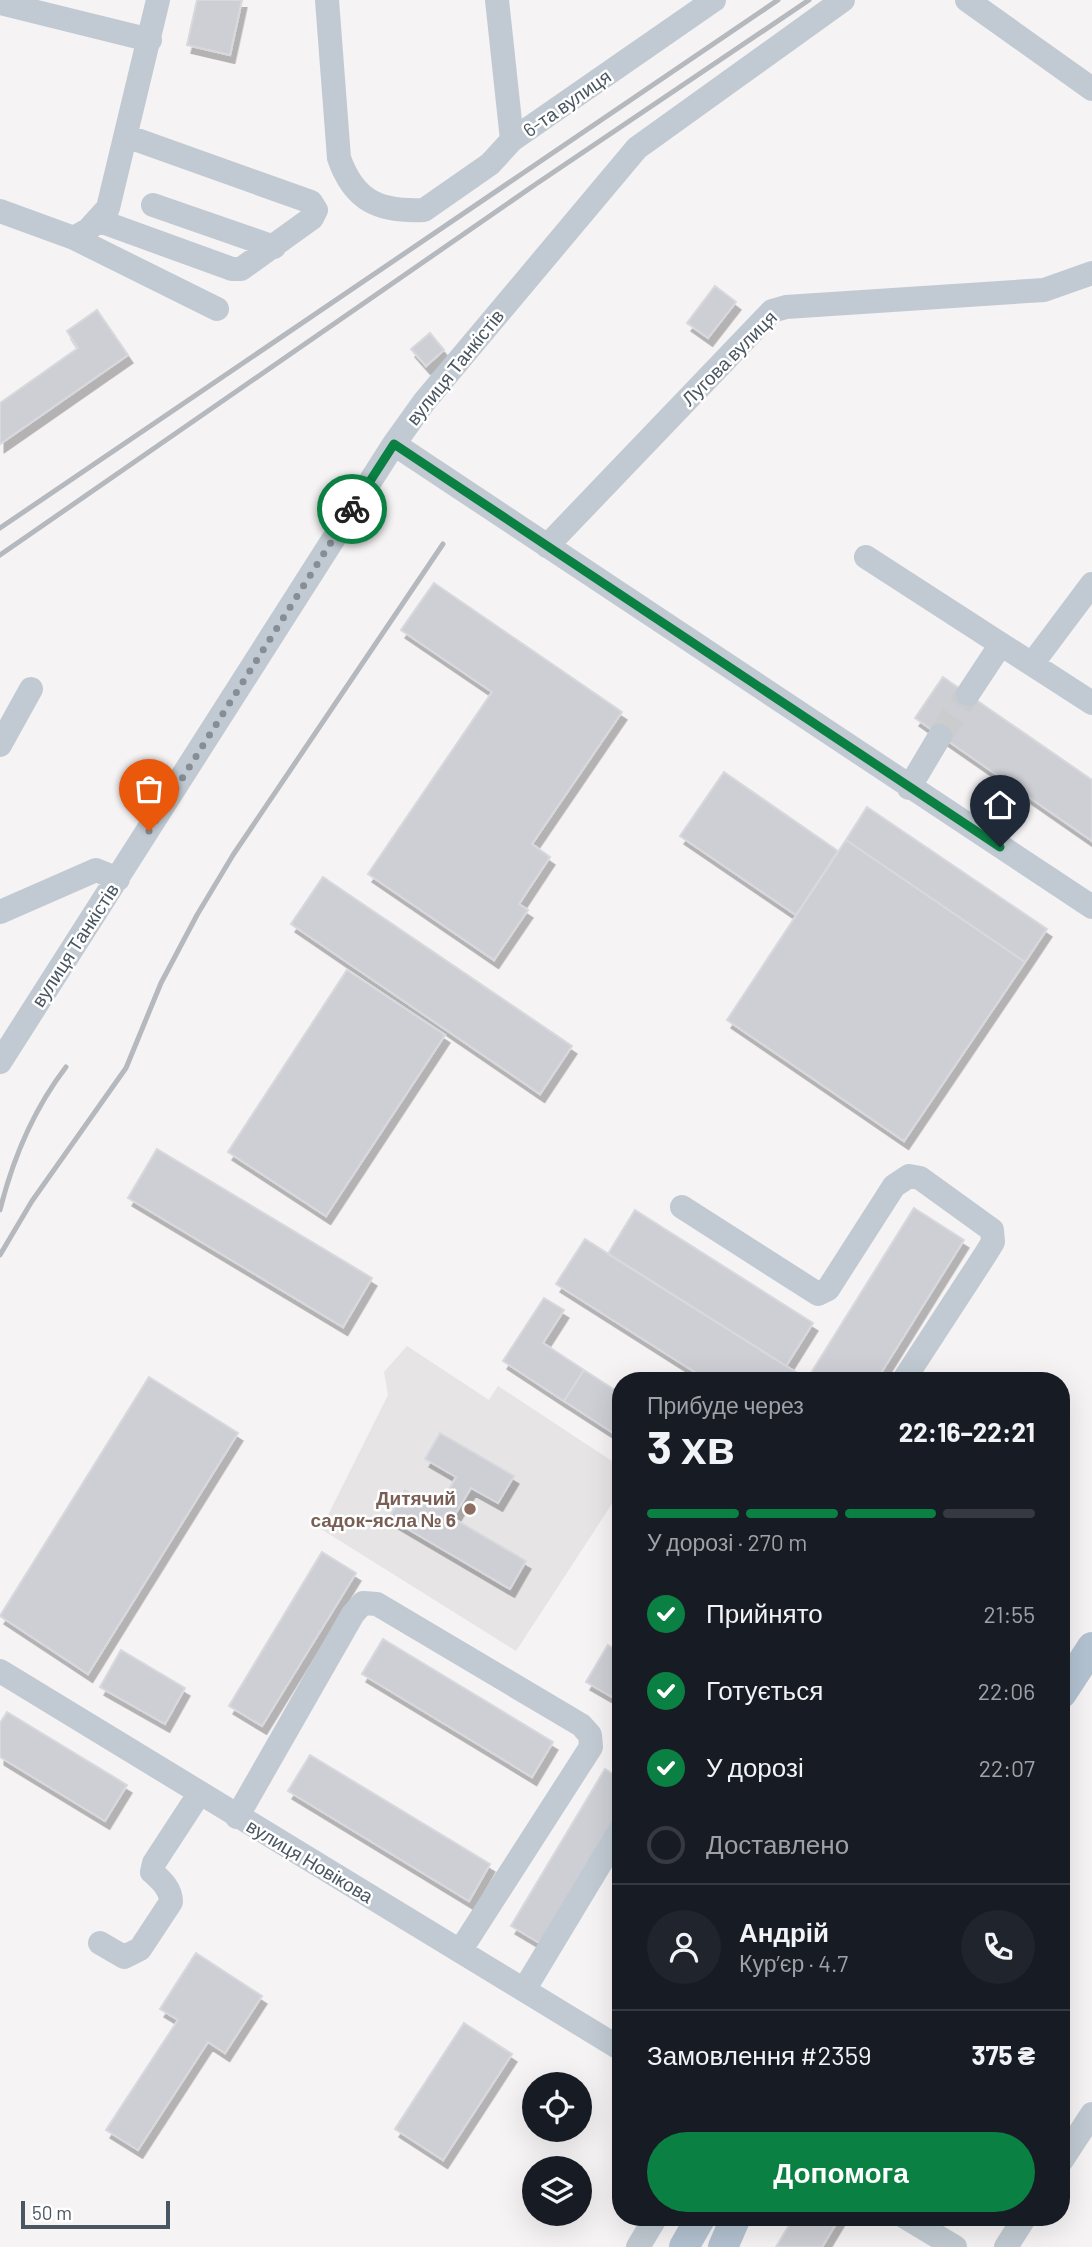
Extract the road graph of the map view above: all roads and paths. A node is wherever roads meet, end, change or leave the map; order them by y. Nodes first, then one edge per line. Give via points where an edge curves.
1 (158, 0) edge
2 (327, 0) edge
3 (497, 0) edge
4 (714, 0) edge
5 (843, 0) edge
6 (967, 0) edge
7 (0, 3) edge
8 (150, 40) junction
9 (1092, 89) edge
10 (126, 136) junction
11 (512, 141) junction
12 (153, 205) dead end
13 (0, 211) edge
14 (97, 220) junction
15 (74, 238) junction
16 (274, 247) junction
17 (1092, 273) edge
18 (217, 309) dead end
19 (394, 444) junction
20 (547, 546) junction
21 (866, 557) dead end
22 (1092, 584) edge
23 (1001, 644) junction
24 (1032, 664) junction
25 (31, 689) dead end
26 (968, 694) tunnel mouth
27 (1092, 703) edge
28 (940, 736) tunnel mouth
29 (0, 746) edge
30 (909, 788) junction
31 (118, 879) junction
32 (1092, 907) edge
33 (0, 912) edge
34 (0, 1062) edge
35 (682, 1207) dead end
36 (908, 1372) edge
37 (1092, 1647) edge
38 (0, 1671) edge
39 (1070, 1681) edge
40 (199, 1794) junction
41 (237, 1817) junction
42 (612, 1844) edge
43 (100, 1943) dead end
44 (460, 1951) junction
45 (524, 1990) junction
46 (612, 2044) edge
47 (1092, 2114) edge
48 (1070, 2148) edge
49 (651, 2226) edge
50 (696, 2226) edge
51 (732, 2226) edge
52 (920, 2226) edge
53 (1019, 2226) edge
54 (638, 2247) edge
55 (684, 2247) edge
56 (723, 2247) edge
57 (955, 2247) edge
58 (1006, 2247) edge

1 - 8 street
2 - 11 street, 6-та вулиця via 339,158 346,178 359,194 378,206 424,210 490,164
3 - 11 street
4 - 11 street, 6-та вулиця
5 - 19 street, вулиця Танкістів via 637,148
6 - 9 street
7 - 8 street
8 - 10 street
10 - 14 street via 108,208
10 - 16 street via 311,202 316,210 312,218
12 - 16 street
13 - 15 street
14 - 15 street
14 - 16 street via 232,269 248,266
15 - 18 street
17 - 20 street, Лугова вулиця via 1044,290 779,308
19 - 20 street
19 - 31 street, вулиця Танкістів
20 - 30 street
21 - 23 street
22 - 24 street
23 - 24 street
23 - 26 street
24 - 27 street
25 - 29 street
28 - 30 street
30 - 32 street
31 - 33 street via 96,870
31 - 34 street, вулиця Танкістів
35 - 36 street via 818,1294 828,1289 894,1186 909,1175 920,1178 992,1230 993,1242
37 - 39 main road
38 - 40 street, вулиця Новікова
40 - 41 street, вулиця Новікова
40 - 43 street via 154,1863 152,1872 171,1895 171,1902 140,1949 124,1957
41 - 44 street, вулиця Новікова
41 - 44 street via 363,1603 377,1604 581,1725 590,1735 590,1747
42 - 45 street
44 - 45 street, вулиця Новікова
45 - 46 street, вулиця Новікова
47 - 48 street
49 - 54 street
50 - 55 main road
51 - 56 main road
52 - 57 street
53 - 58 street

